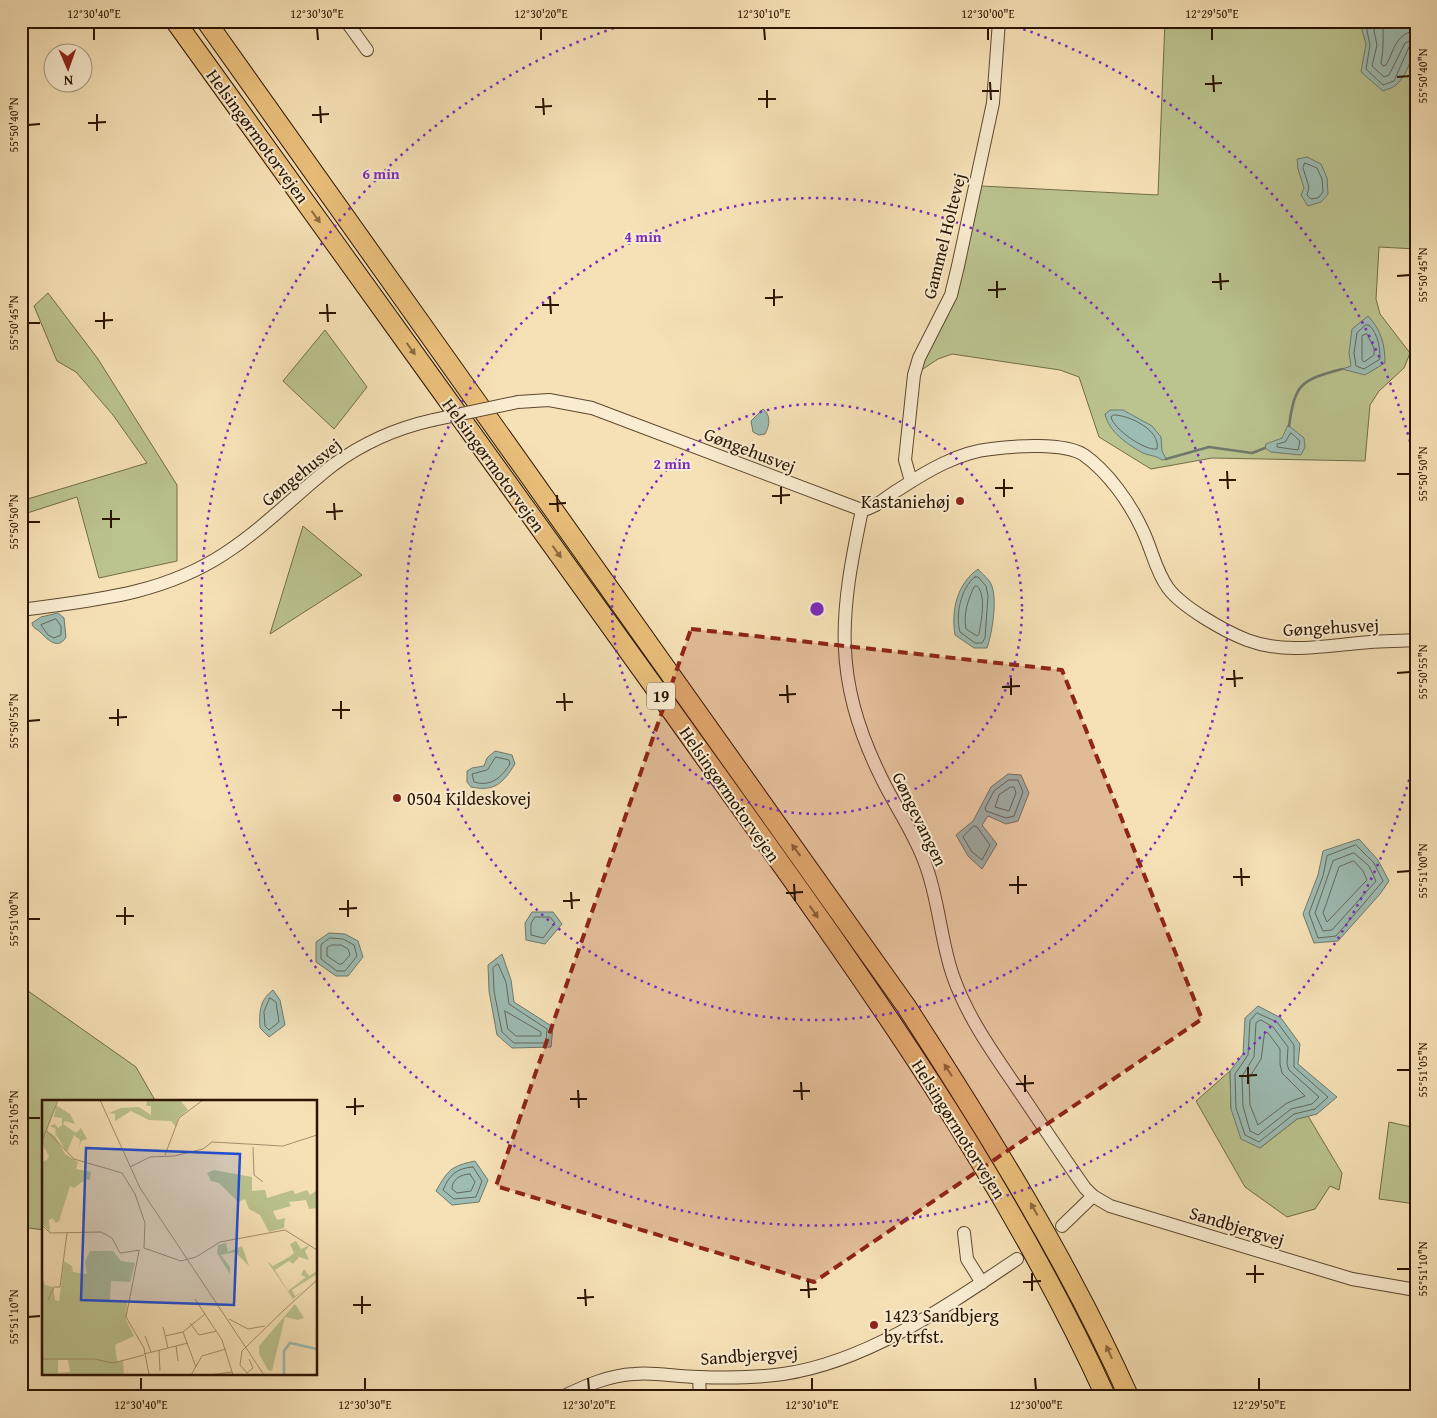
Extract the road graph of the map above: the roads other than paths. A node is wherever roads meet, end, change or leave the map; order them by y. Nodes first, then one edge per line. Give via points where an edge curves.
1 (175, 21) edge
2 (206, 21) edge
3 (346, 21) edge
4 (999, 21) edge
5 (367, 50) dead end
6 (911, 482) junction
7 (862, 510) junction
8 (21, 610) edge
9 (1416, 640) edge
10 (1093, 1196) junction
11 (1062, 1226) dead end
12 (964, 1233) dead end
13 (1017, 1260) dead end
14 (982, 1283) junction
15 (1416, 1290) edge
16 (699, 1377) junction
17 (562, 1397) edge
18 (700, 1397) edge
19 (1106, 1397) edge
20 (1130, 1397) edge

1 -> 19 highway, Helsingørmotorvejen / 19 via 735,800 897,1032 1015,1219
20 -> 2 highway, Helsingørmotorvejen / 19 via 1031,1204 906,1006
3 - 5 street
4 - 6 street, Gammel Holtevej via 993,103 958,266 951,294 919,358 912,382 905,460
6 - 7 street, Gøngehusvej via 876,506
6 - 9 street, Gøngehusvej via 972,452 992,448 1050,447 1076,452 1108,478 1132,512 1169,590 1234,634 1285,648
7 - 8 street, Gøngehusvej, bridge via 592,408 564,401 518,402 406,426 354,451 257,532 202,568 135,593
7 - 10 street, Gøngevangen via 847,582 844,617 847,672 856,718 880,777 925,863 945,948 965,1006 990,1048
10 - 11 street
10 - 15 street, Sandbjergvej via 1110,1206 1352,1279
12 - 14 street via 967,1259
13 - 14 street, Sandbjergvej
14 - 16 street, Sandbjergvej via 930,1316 847,1357 782,1374
16 - 17 street, Sandbjergvej via 634,1374 583,1387
16 - 18 street

